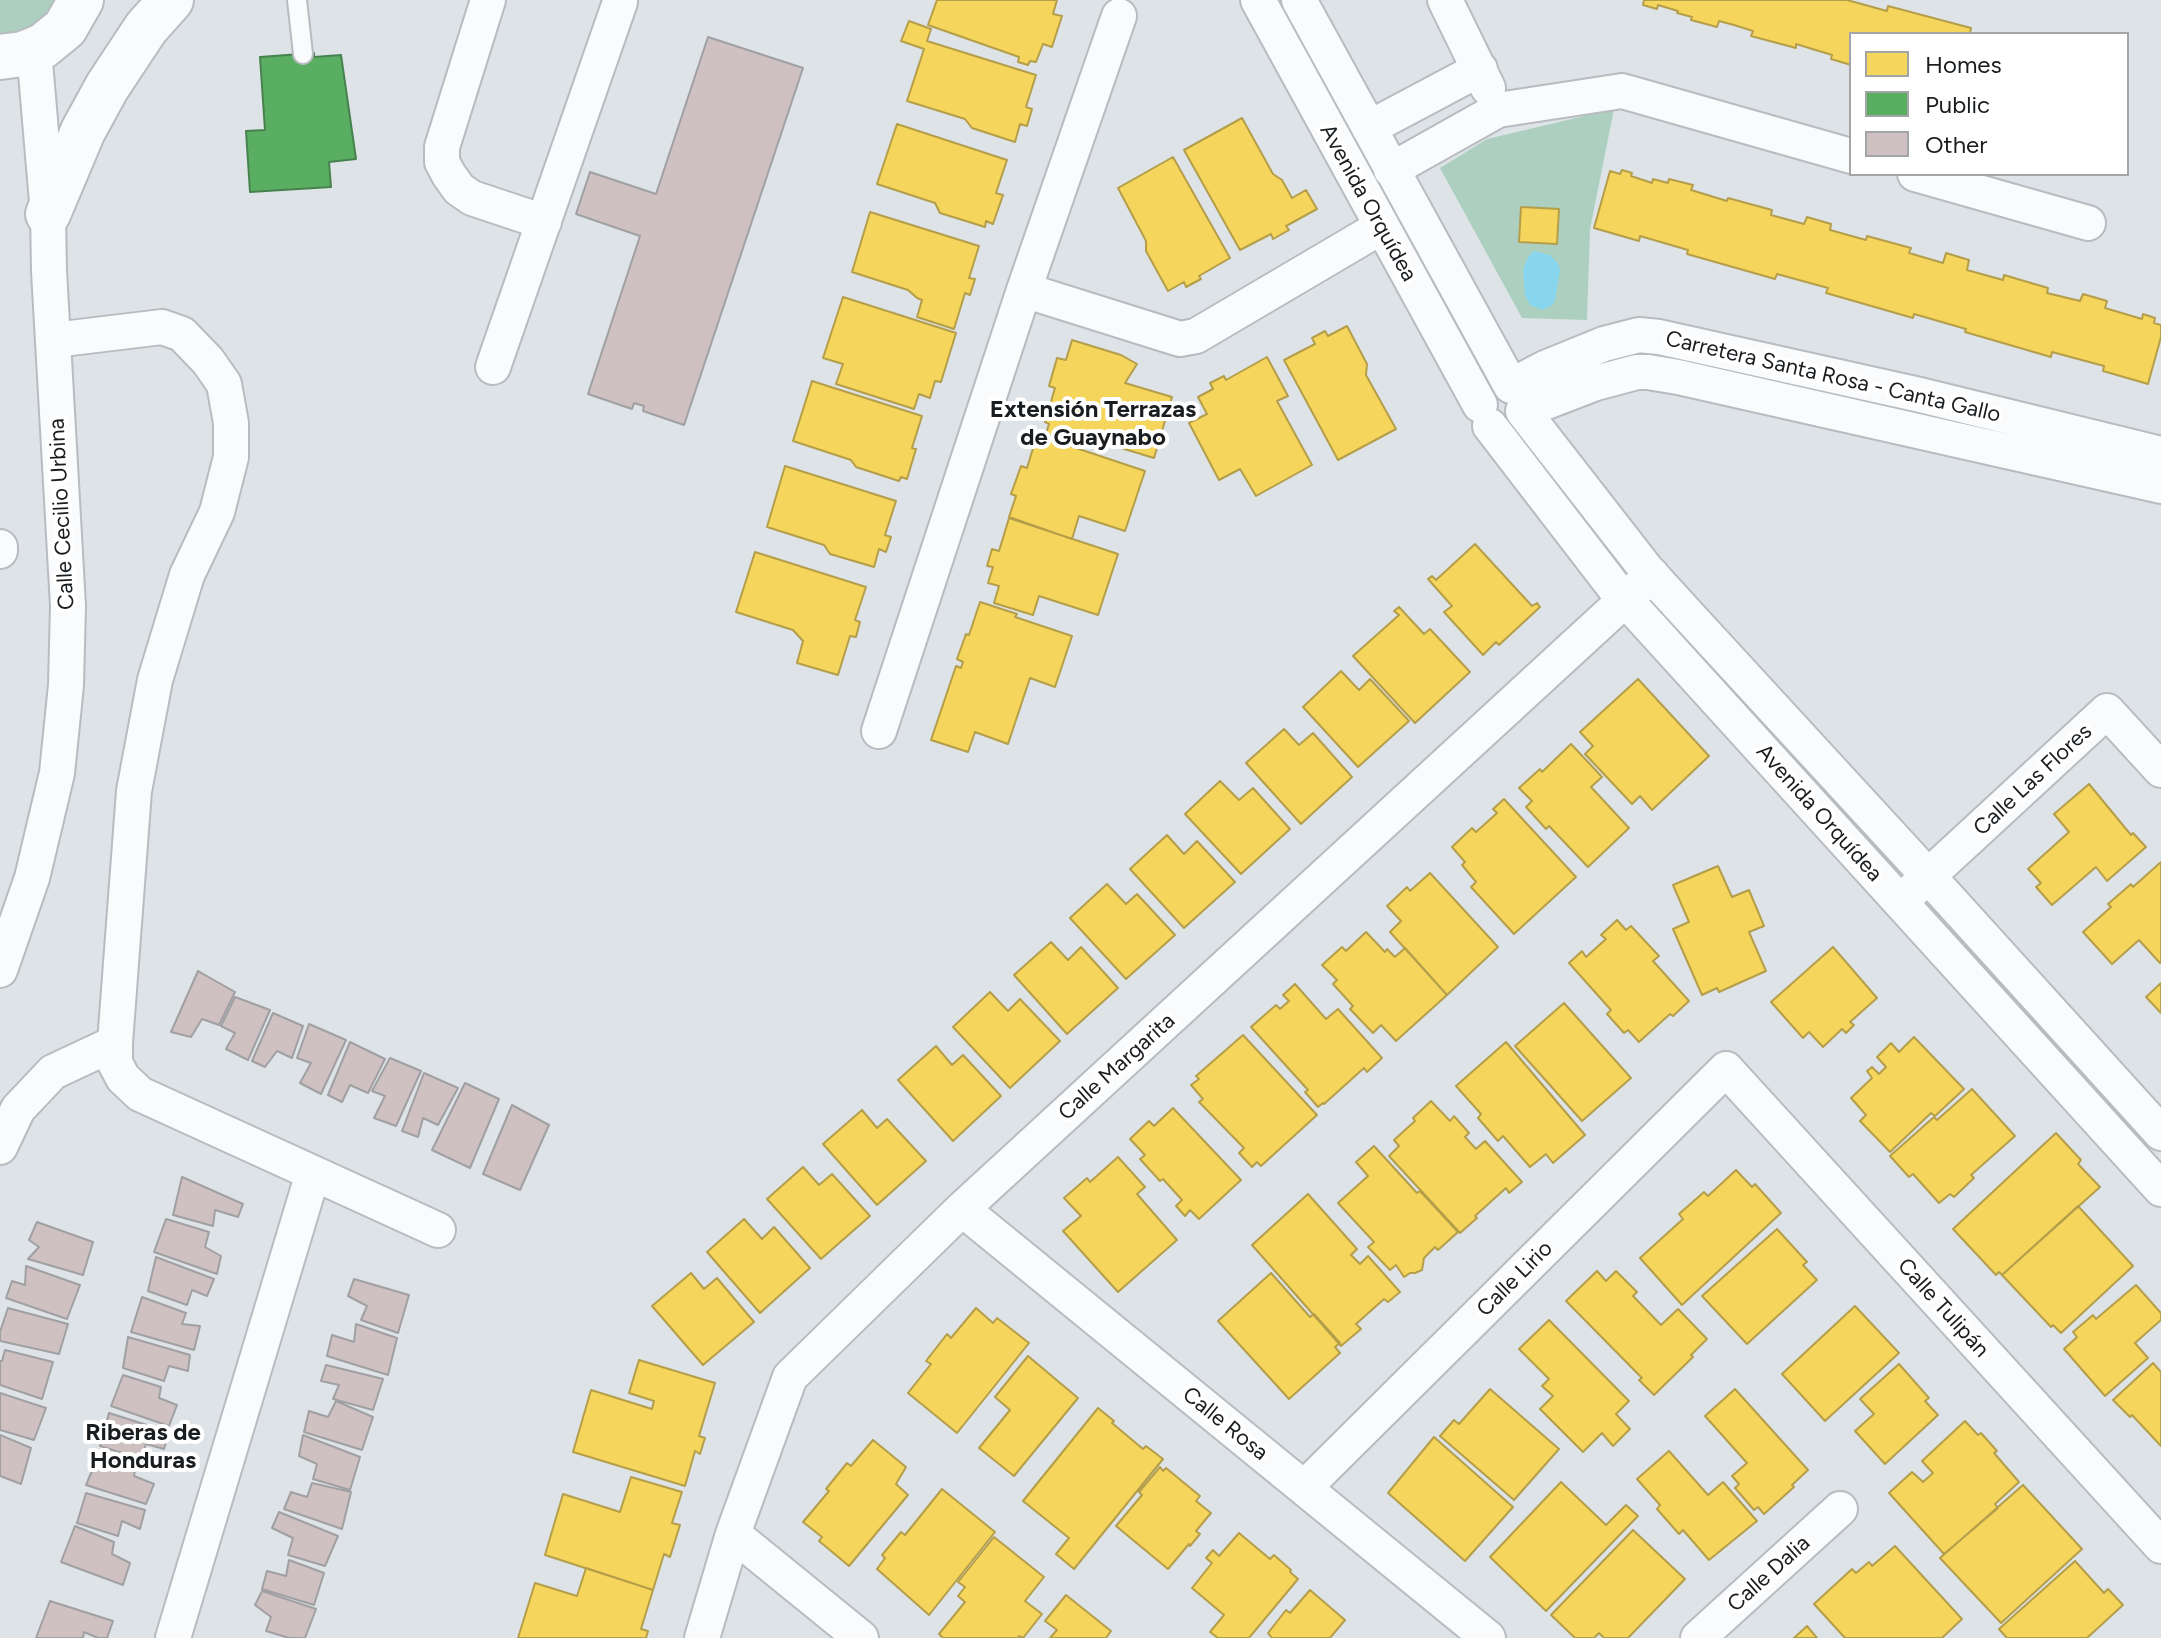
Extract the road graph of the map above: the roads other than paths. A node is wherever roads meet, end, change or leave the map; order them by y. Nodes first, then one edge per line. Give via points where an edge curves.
1 (81, 0) edge
2 (171, 0) edge
3 (297, 0) edge
4 (488, 0) edge
5 (1258, 0) edge
6 (1299, 0) edge
7 (1445, 0) edge
8 (620, 2) dead end
9 (1119, 16) dead end
10 (17, 54) edge
11 (303, 54) dead end
12 (1480, 69) junction
13 (1498, 110) junction
14 (1369, 128) junction
15 (1849, 155) edge
16 (1391, 170) junction
17 (1922, 176) edge
18 (48, 214) junction
19 (544, 222) junction
20 (2088, 223) dead end
21 (1381, 227) junction
22 (1024, 290) junction
23 (54, 340) junction
24 (493, 367) dead end
25 (1517, 399) junction
26 (1485, 415) junction
27 (2161, 454) edge
28 (2161, 486) edge
29 (1652, 575) junction
30 (1626, 600) junction
31 (879, 731) dead end
32 (2161, 770) edge
33 (1928, 876) junction
34 (1900, 902) junction
35 (0, 970) edge
36 (115, 1043) junction
37 (1726, 1069) joint
38 (2161, 1133) edge
39 (0, 1147) edge
40 (313, 1173) junction
41 (2161, 1189) edge
42 (962, 1209) junction
43 (438, 1230) dead end
44 (1304, 1488) junction
45 (1840, 1509) dead end
46 (733, 1534) junction
47 (2161, 1546) edge
48 (173, 1638) edge
49 (702, 1638) edge
50 (861, 1638) edge
51 (1488, 1638) edge
52 (1698, 1638) edge

1 - 10 street via 65,28 43,46
2 - 18 street via 107,87
3 - 11 lane
4 - 19 street via 442,147 442,162 459,189 472,198
5 - 21 street, Avenida Orquídea
6 - 14 street, Avenida Orquídea
7 - 12 street
8 - 19 street
9 - 22 street
10 - 18 street, Calle Cecilio Urbina
12 - 13 street
12 - 14 street
13 - 15 street via 1622,91
13 - 16 street
14 - 16 street, Avenida Orquídea
16 - 25 street, Avenida Orquídea
17 - 20 street
18 - 23 street, Calle Cecilio Urbina
19 - 24 street
21 - 22 street via 1196,336 1180,339
21 - 26 street, Avenida Orquídea
22 - 31 street
23 - 35 street, Calle Cecilio Urbina via 68,606 66,685 57,773 32,878
23 - 36 street via 162,327 182,334 224,384 231,423 231,457 217,512 187,575 155,680 134,791
25 - 26 street via 1493,386 1483,394
25 - 27 street, Carretera Santa Rosa - Canta Gallo via 1545,368 1639,335
25 - 28 street, Carretera Santa Rosa - Canta Gallo via 1648,372
25 - 29 street, Avenida Orquídea
26 - 30 street, Avenida Orquídea
29 - 30 street, Calle Margarita
29 - 33 street, Avenida Orquídea
30 - 34 street, Avenida Orquídea
30 - 42 street, Calle Margarita
32 - 33 street, Calle Las Flores via 2107,711
33 - 34 street, Calle Las Flores
33 - 38 street, Avenida Orquídea
34 - 41 street, Avenida Orquídea
36 - 39 street via 53,1072 18,1109
36 - 40 street via 115,1063 140,1094
37 - 44 street, Calle Lirio
37 - 47 street, Calle Tulipán
40 - 43 street
40 - 48 street
42 - 44 street, Calle Rosa
42 - 46 street, Calle Margarita via 790,1377
44 - 51 street, Calle Rosa
45 - 52 street, Calle Dalia
46 - 49 street, Calle Margarita
46 - 50 street

